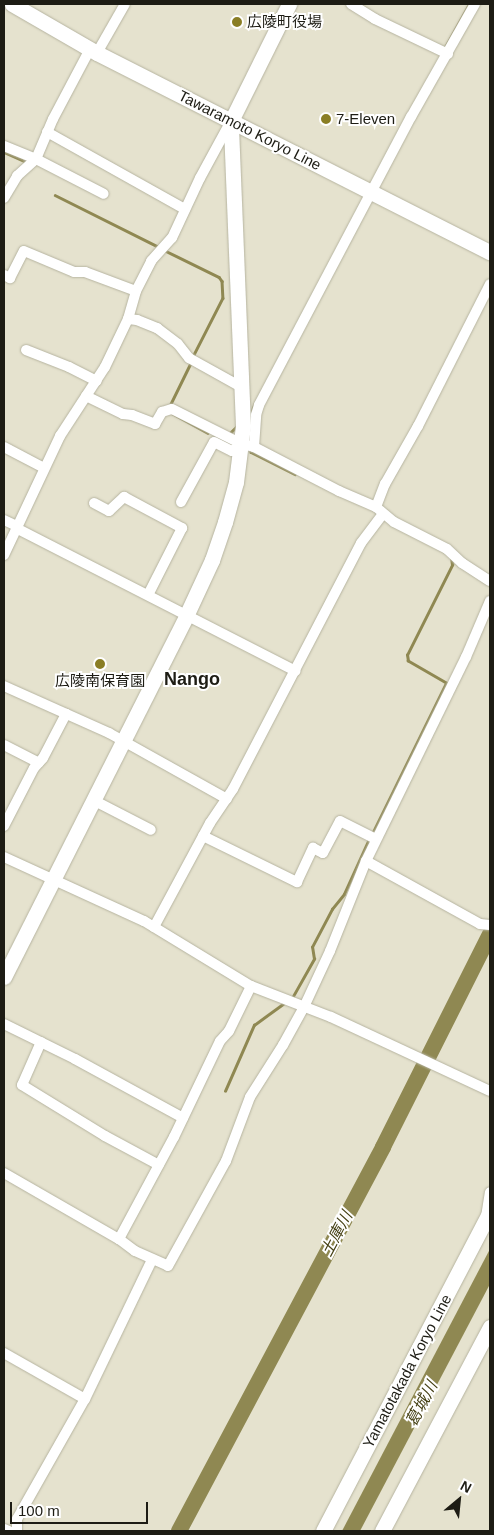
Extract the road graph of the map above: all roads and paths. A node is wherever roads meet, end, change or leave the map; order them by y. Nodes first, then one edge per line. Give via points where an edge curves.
1 (12, 4) edge
2 (125, 4) edge
3 (289, 4) edge
4 (352, 4) edge
5 (475, 4) edge
6 (93, 51) junction
7 (444, 52) junction
8 (231, 121) junction
9 (47, 132) junction
10 (4, 146) edge
11 (36, 159) junction
12 (372, 192) junction
13 (104, 194) dead end
14 (4, 198) edge
15 (185, 209) junction
16 (490, 252) edge
17 (4, 275) edge
18 (490, 284) edge
19 (136, 292) junction
20 (128, 319) junction
21 (26, 350) dead end
22 (97, 381) junction
23 (241, 387) junction
24 (86, 396) junction
25 (240, 442) junction
26 (4, 447) edge
27 (44, 468) junction
28 (181, 502) dead end
29 (94, 503) dead end
30 (379, 513) junction
31 (4, 520) edge
32 (17, 527) junction
33 (4, 555) edge
34 (490, 581) edge
35 (148, 595) junction
36 (490, 601) edge
37 (186, 616) junction
38 (295, 670) junction
39 (4, 686) edge
40 (66, 714) junction
41 (124, 740) junction
42 (4, 745) edge
43 (39, 763) junction
44 (227, 799) junction
45 (93, 800) junction
46 (4, 826) edge
47 (151, 830) dead end
48 (203, 836) junction
49 (376, 839) junction
50 (4, 857) edge
51 (366, 861) junction
52 (53, 879) junction
53 (485, 924) edge
54 (154, 927) junction
55 (4, 978) edge
56 (251, 986) junction
57 (304, 1007) junction
58 (4, 1024) edge
59 (41, 1042) junction
60 (490, 1091) edge
61 (184, 1118) junction
62 (159, 1165) junction
63 (4, 1173) edge
64 (490, 1192) edge
65 (488, 1216) edge
66 (119, 1239) junction
67 (152, 1260) junction
68 (490, 1327) edge
69 (4, 1353) edge
70 (85, 1399) junction
71 (4, 1529) edge
72 (9, 1531) edge
73 (17, 1531) edge
74 (323, 1531) edge
75 (382, 1531) edge

1 - 6 main road, Tawaramoto Koryo Line
2 - 6 street
3 - 8 main road
4 - 7 street via 375,19
5 - 7 street
6 - 8 main road, Tawaramoto Koryo Line
6 - 9 street
7 - 12 street
8 - 12 main road, Tawaramoto Koryo Line
8 - 15 street
8 - 23 main road
9 - 11 street
9 - 15 street
10 - 11 street
11 - 13 street
11 - 14 street via 17,176
12 - 16 main road, Tawaramoto Koryo Line
12 - 25 street
15 - 19 street via 163,248 151,261
17 - 19 street via 10,278 24,251 74,272 85,272
18 - 30 street via 418,426 384,484
19 - 20 street
20 - 22 street
20 - 23 street via 156,328 178,344 191,359
21 - 22 street
22 - 24 street
23 - 25 main road
24 - 25 street via 123,414 132,414 155,424 162,412 169,410
24 - 27 street
25 - 28 street via 232,451 214,442
25 - 30 street
25 - 37 main road via 236,482 225,522 212,560
26 - 27 street
27 - 32 street
29 - 35 street via 110,511 124,497 182,528
30 - 34 street via 447,550
30 - 38 street
31 - 32 street
32 - 33 street
32 - 35 street
35 - 37 street
36 - 49 street via 462,666
37 - 38 street
37 - 41 main road
38 - 44 street
39 - 40 street
40 - 41 street
40 - 43 street
41 - 44 street
41 - 45 main road
42 - 43 street
43 - 46 street
44 - 48 street
45 - 47 street
45 - 52 main road
48 - 49 street via 297,882 313,848 323,853 340,821
48 - 54 street
49 - 51 street
50 - 52 street
51 - 53 street
51 - 57 street
52 - 54 street
52 - 55 main road
54 - 56 street
56 - 57 street
56 - 61 street via 229,1031 220,1041
57 - 60 street
57 - 67 street via 250,1097 226,1161 168,1266
58 - 59 street
59 - 61 street
59 - 62 street via 22,1085
61 - 62 street
62 - 66 street
63 - 66 street
64 - 65 street
65 - 74 main road, Yamatotakada Koryo Line
66 - 67 street
67 - 70 street
68 - 75 main road
69 - 70 street
70 - 73 street via 17,1519
71 - 72 street

